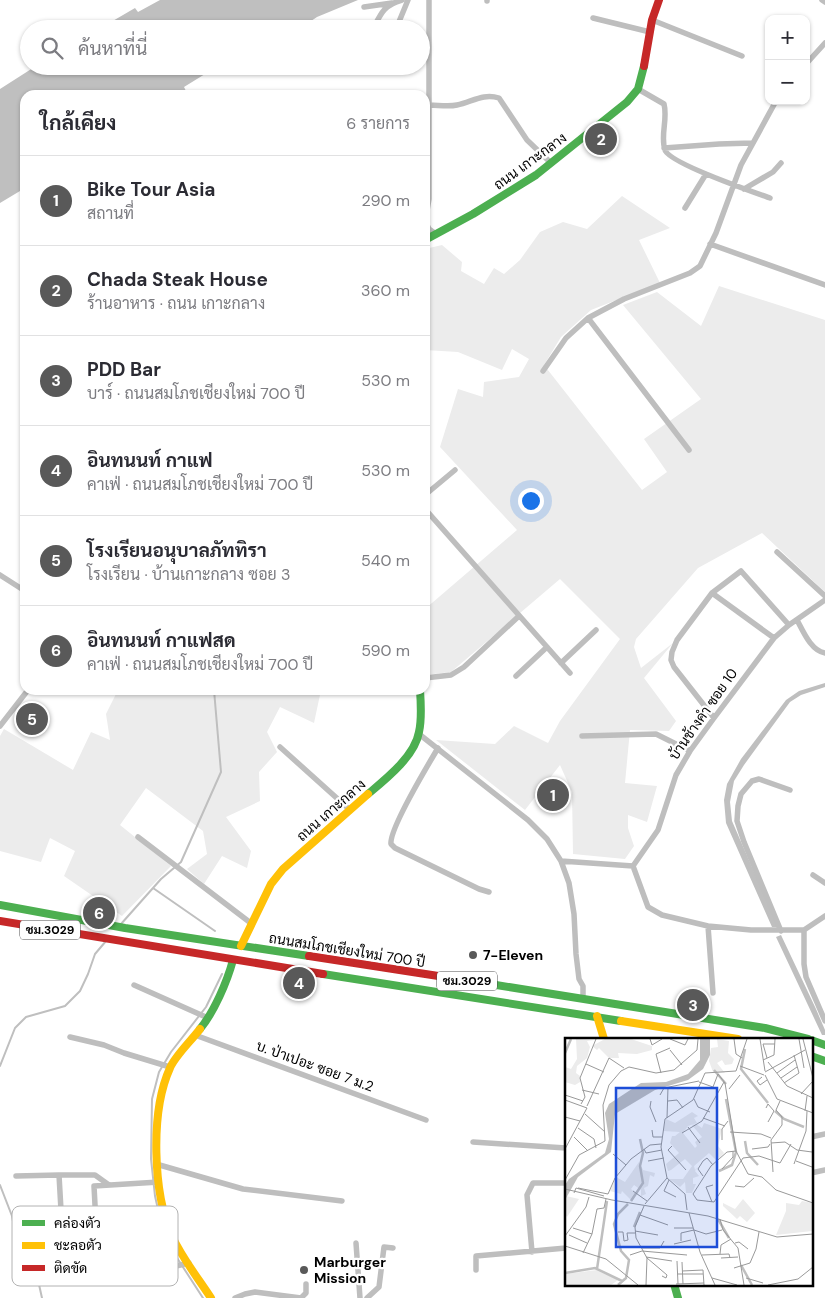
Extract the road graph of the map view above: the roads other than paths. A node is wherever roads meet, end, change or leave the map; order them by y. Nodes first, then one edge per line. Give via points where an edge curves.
1 (402, 0) edge
2 (408, 0) edge
3 (429, 0) edge
4 (659, 0) edge
5 (393, 2) junction
6 (364, 7) dead end
7 (593, 18) dead end
8 (377, 20) edge
9 (400, 20) edge
10 (429, 20) edge
11 (652, 20) junction
12 (650, 32) junction
13 (825, 43) edge
14 (742, 56) dead end
15 (810, 60) edge
16 (427, 75) edge
17 (638, 89) junction
18 (427, 90) edge
19 (430, 105) edge
20 (774, 105) edge
21 (752, 143) junction
22 (664, 148) junction
23 (551, 163) junction
24 (781, 163) dead end
25 (706, 174) junction
26 (733, 185) junction
27 (744, 189) junction
28 (770, 198) dead end
29 (685, 208) dead end
30 (430, 230) edge
31 (436, 234) junction
32 (430, 237) edge
33 (710, 244) junction
34 (825, 285) edge
35 (588, 318) junction
36 (543, 371) dead end
37 (689, 450) dead end
38 (455, 470) dead end
39 (430, 491) edge
40 (430, 515) edge
41 (777, 552) dead end
42 (0, 575) edge
43 (20, 588) edge
44 (712, 593) junction
45 (825, 598) edge
46 (519, 616) junction
47 (797, 620) junction
48 (789, 625) junction
49 (596, 630) dead end
50 (774, 638) junction
51 (546, 647) junction
52 (825, 653) edge
53 (561, 663) junction
54 (570, 673) dead end
55 (516, 676) dead end
56 (430, 677) edge
57 (24, 695) edge
58 (420, 695) edge
59 (714, 718) junction
60 (0, 726) edge
61 (419, 734) junction
62 (582, 736) dead end
63 (280, 748) dead end
64 (438, 748) junction
65 (690, 751) junction
66 (790, 790) dead end
67 (350, 810) junction
68 (138, 837) dead end
69 (562, 861) junction
70 (633, 866) junction
71 (813, 875) dead end
72 (825, 883) edge
73 (489, 892) dead end
74 (0, 905) edge
75 (825, 916) edge
76 (0, 921) edge
77 (252, 924) junction
78 (708, 926) junction
79 (804, 930) junction
80 (781, 931) junction
81 (241, 946) junction
82 (233, 960) junction
83 (134, 985) dead end
84 (713, 993) dead end
85 (582, 998) junction
86 (597, 1016) junction
87 (208, 1018) junction
88 (825, 1021) edge
89 (195, 1035) junction
90 (70, 1038) dead end
91 (604, 1038) edge
92 (732, 1038) edge
93 (802, 1038) edge
94 (812, 1041) edge
95 (825, 1045) edge
96 (812, 1056) edge
97 (825, 1061) edge
98 (166, 1065) junction
99 (426, 1120) dead end
100 (825, 1134) edge
101 (812, 1137) edge
102 (474, 1142) dead end
103 (565, 1148) edge
104 (156, 1164) junction
105 (825, 1170) edge
106 (812, 1173) edge
107 (16, 1176) dead end
108 (59, 1176) junction
109 (155, 1182) junction
110 (565, 1183) edge
111 (109, 1185) junction
112 (342, 1201) dead end
113 (61, 1206) edge
114 (95, 1206) edge
115 (162, 1206) edge
116 (356, 1243) dead end
117 (393, 1248) dead end
118 (565, 1248) edge
119 (178, 1249) edge
120 (532, 1252) junction
121 (185, 1264) junction
122 (178, 1266) edge
123 (476, 1270) dead end
124 (306, 1284) dead end
125 (211, 1298) edge
126 (235, 1298) edge
127 (301, 1298) edge
128 (360, 1298) edge
129 (367, 1298) edge

1 - 5 street
2 - 9 street
3 - 10 street
4 - 11 main road, ถนน เกาะกลาง
5 - 6 street
5 - 8 street
7 - 12 street
11 - 12 main road, ถนน เกาะกลาง
11 - 14 street
12 - 17 main road, ถนน เกาะกลาง
13 - 15 street
16 - 18 street
17 - 22 street via 664,104
17 - 23 main road, ถนน เกาะกลาง via 628,102
19 - 23 street via 457,105 481,97 499,98 527,140
20 - 21 street
21 - 22 street
21 - 26 street
22 - 25 street via 669,156
23 - 31 main road, ถนน เกาะกลาง via 519,187
24 - 27 street via 773,172
25 - 26 street
25 - 29 street
26 - 27 street
26 - 33 street
27 - 28 street
30 - 31 street
31 - 32 main road, ถนน เกาะกลาง
33 - 34 street
33 - 35 street via 700,266 690,273
35 - 36 street via 566,338
35 - 37 street
38 - 39 street
40 - 46 street
41 - 45 street
42 - 43 street
44 - 48 street via 740,571
44 - 50 street
44 - 59 street via 677,640 671,660
45 - 47 street, บ้านช้างคำ ซอย 10
46 - 51 street
46 - 56 street via 464,667 451,675
47 - 48 street, บ้านช้างคำ ซอย 10
47 - 52 street via 814,648
48 - 50 street, บ้านช้างคำ ซอย 10
49 - 53 street
50 - 59 street, บ้านช้างคำ ซอย 10
51 - 53 street
51 - 55 street
53 - 54 street
57 - 60 street
58 - 61 main road, ถนน เกาะกลาง
59 - 65 street, บ้านช้างคำ ซอย 10
61 - 64 street
61 - 67 main road, ถนน เกาะกลาง via 411,752
62 - 65 street via 656,734
63 - 67 street
64 - 69 street via 536,826
64 - 73 street via 416,784 390,838 391,844
65 - 70 street, บ้านช้างคำ ซอย 10 via 676,775 658,830
66 - 80 street via 759,779 752,781 741,794 738,806 744,842
67 - 77 main road, ถนน เกาะกลาง via 283,869 271,884
68 - 77 street
69 - 70 street
69 - 85 street via 574,914
70 - 78 street via 648,907 662,915
71 - 72 street
74 - 81 main road, ถนนสมโภชเชียงใหม่ 700 ปี / ชม.3029
75 - 79 street
76 - 82 main road, ถนนสมโภชเชียงใหม่ 700 ปี / ชม.3029
77 - 81 main road, ถนน เกาะกลาง
78 - 80 street
78 - 84 street
79 - 80 street
79 - 88 street via 806,977
81 - 85 main road, ถนนสมโภชเชียงใหม่ 700 ปี / ชม.3029
82 - 86 main road, ถนนสมโภชเชียงใหม่ 700 ปี / ชม.3029
82 - 87 main road
83 - 87 street
85 - 93 main road, ถนนสมโภชเชียงใหม่ 700 ปี / ชม.3029 via 765,1028
86 - 91 main road
86 - 92 main road, ถนนสมโภชเชียงใหม่ 700 ปี / ชม.3029
87 - 89 main road
89 - 98 main road
89 - 99 street, บ. ป่าเปอะ ซอย 7 ม.2
90 - 98 street
94 - 95 main road, ถนนสมโภชเชียงใหม่ 700 ปี / ชม.3029
96 - 97 main road
98 - 104 main road via 155,1134
100 - 101 street
102 - 103 street
104 - 109 main road
104 - 112 street via 242,1190
105 - 106 street
107 - 108 street
108 - 111 street via 96,1175
108 - 113 street
109 - 111 street
109 - 115 main road
110 - 120 street via 534,1182 527,1195
111 - 114 street via 94,1186
116 - 128 street
117 - 129 street via 384,1247 379,1287
118 - 120 street
119 - 121 main road
120 - 123 street via 476,1256
121 - 122 street
121 - 125 main road
124 - 127 street via 306,1293
126 - 127 street via 255,1292

